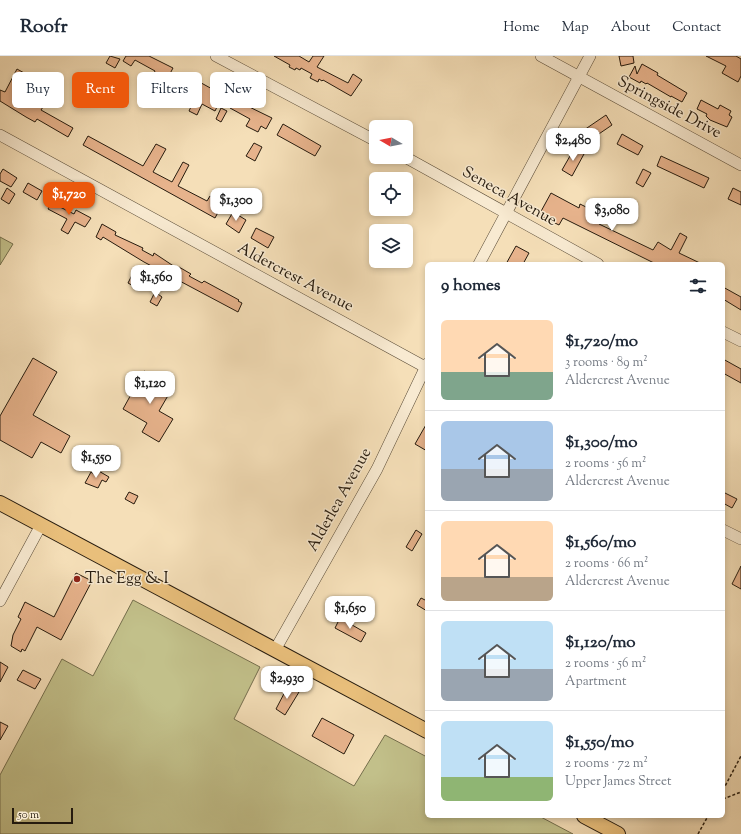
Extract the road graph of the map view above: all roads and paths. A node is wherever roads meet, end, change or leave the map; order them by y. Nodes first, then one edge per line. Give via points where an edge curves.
1 (216, 56) edge
2 (541, 56) edge
3 (590, 56) edge
4 (578, 77) junction
5 (0, 136) edge
6 (369, 137) edge
7 (413, 162) edge
8 (741, 165) edge
9 (505, 214) junction
10 (480, 262) edge
11 (594, 262) edge
12 (725, 333) edge
13 (741, 341) edge
14 (425, 365) edge
15 (425, 368) edge
16 (0, 503) edge
17 (41, 525) junction
18 (725, 531) edge
19 (741, 540) edge
20 (0, 601) edge
21 (275, 650) junction
22 (425, 730) edge
23 (741, 756) edge
24 (725, 786) edge
25 (741, 792) edge
26 (725, 798) edge
27 (588, 818) edge
28 (707, 818) edge
29 (618, 834) edge
30 (698, 834) edge

1 - 6 street
2 - 4 street, Springside Drive
3 - 4 street
4 - 8 street, Springside Drive
4 - 9 street
5 - 14 street, Aldercrest Avenue
7 - 9 street, Seneca Avenue
9 - 10 street
9 - 11 street, Seneca Avenue
12 - 13 street
15 - 21 street, Alderlea Avenue via 377,469
16 - 17 main road
17 - 20 street
17 - 21 main road
18 - 19 street
21 - 22 main road
23 - 24 path
25 - 26 path
27 - 29 main road
28 - 30 path

